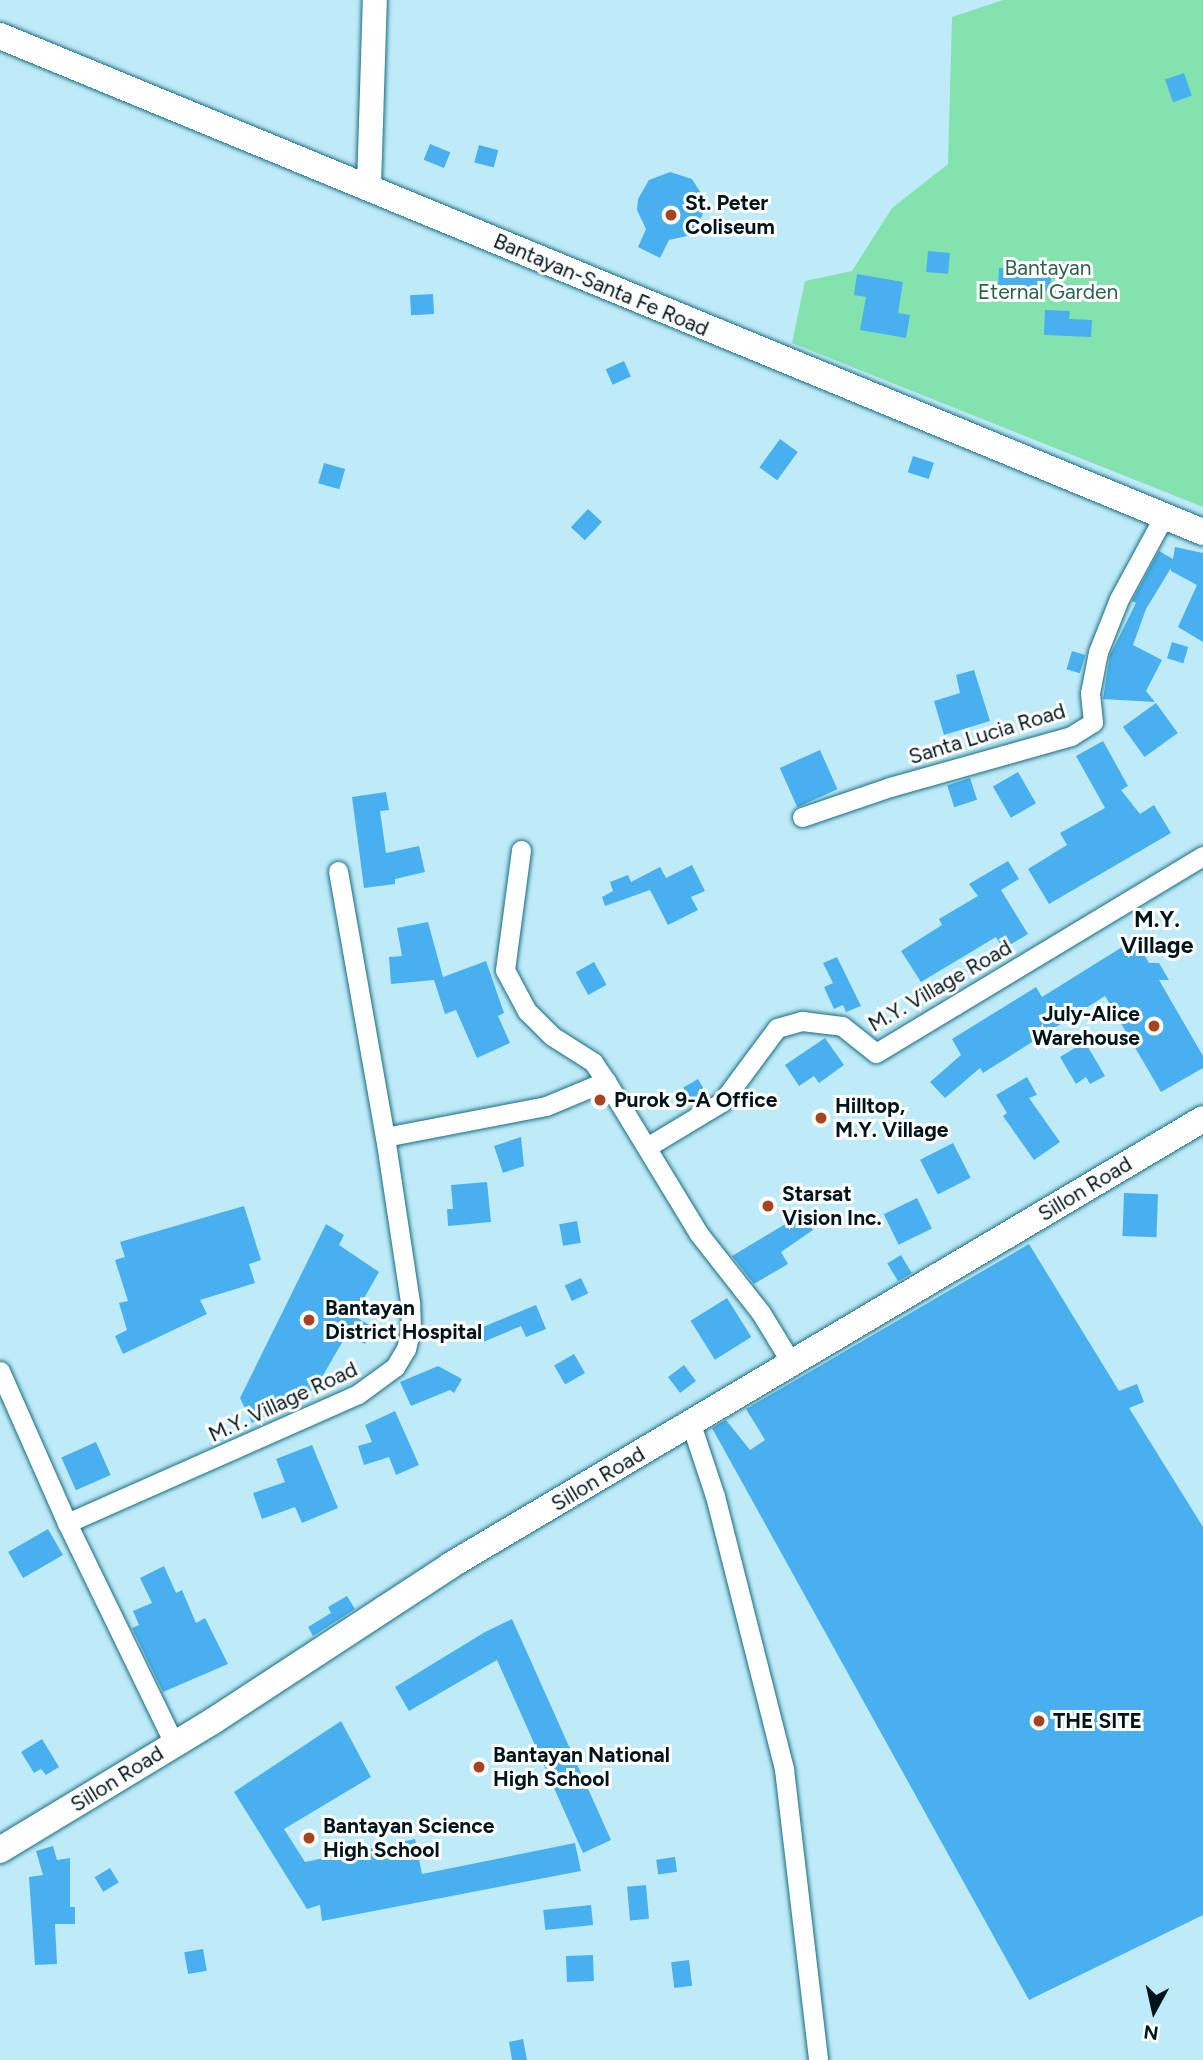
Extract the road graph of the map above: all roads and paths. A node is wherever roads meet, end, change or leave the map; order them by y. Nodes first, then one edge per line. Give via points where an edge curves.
1 (375, 0) edge
2 (0, 36) edge
3 (369, 187) junction
4 (1164, 516) junction
5 (1203, 532) edge
6 (802, 817) dead end
7 (521, 850) dead end
8 (1203, 856) edge
9 (338, 871) dead end
10 (606, 1081) junction
11 (1203, 1119) edge
12 (385, 1137) junction
13 (647, 1147) junction
14 (792, 1364) junction
15 (0, 1371) edge
16 (691, 1424) junction
17 (66, 1523) junction
18 (174, 1743) junction
19 (0, 1850) edge
20 (818, 2060) edge

1 - 3 street
2 - 3 main road, Bantayan-Santa Fe Road
3 - 4 main road, Bantayan-Santa Fe Road
4 - 5 main road, Bantayan-Santa Fe Road
4 - 6 street, Santa Lucia Road via 1119,599 1098,652 1090,693 1093,722 1072,736 890,786
7 - 10 street via 505,970 527,1012 552,1036 593,1062
8 - 13 street, M.Y. Village Road via 876,1053 842,1026 802,1021 777,1028 722,1102
9 - 12 street, M.Y. Village Road
10 - 12 street via 547,1106
10 - 13 street
11 - 14 main road, Sillon Road
12 - 17 street, M.Y. Village Road via 410,1302 411,1328 395,1367 358,1394
13 - 14 street via 699,1234 761,1313
14 - 16 main road, Sillon Road
15 - 17 street
16 - 18 main road, Sillon Road via 451,1565
16 - 20 street via 715,1496 784,1769
17 - 18 street
18 - 19 main road, Sillon Road

